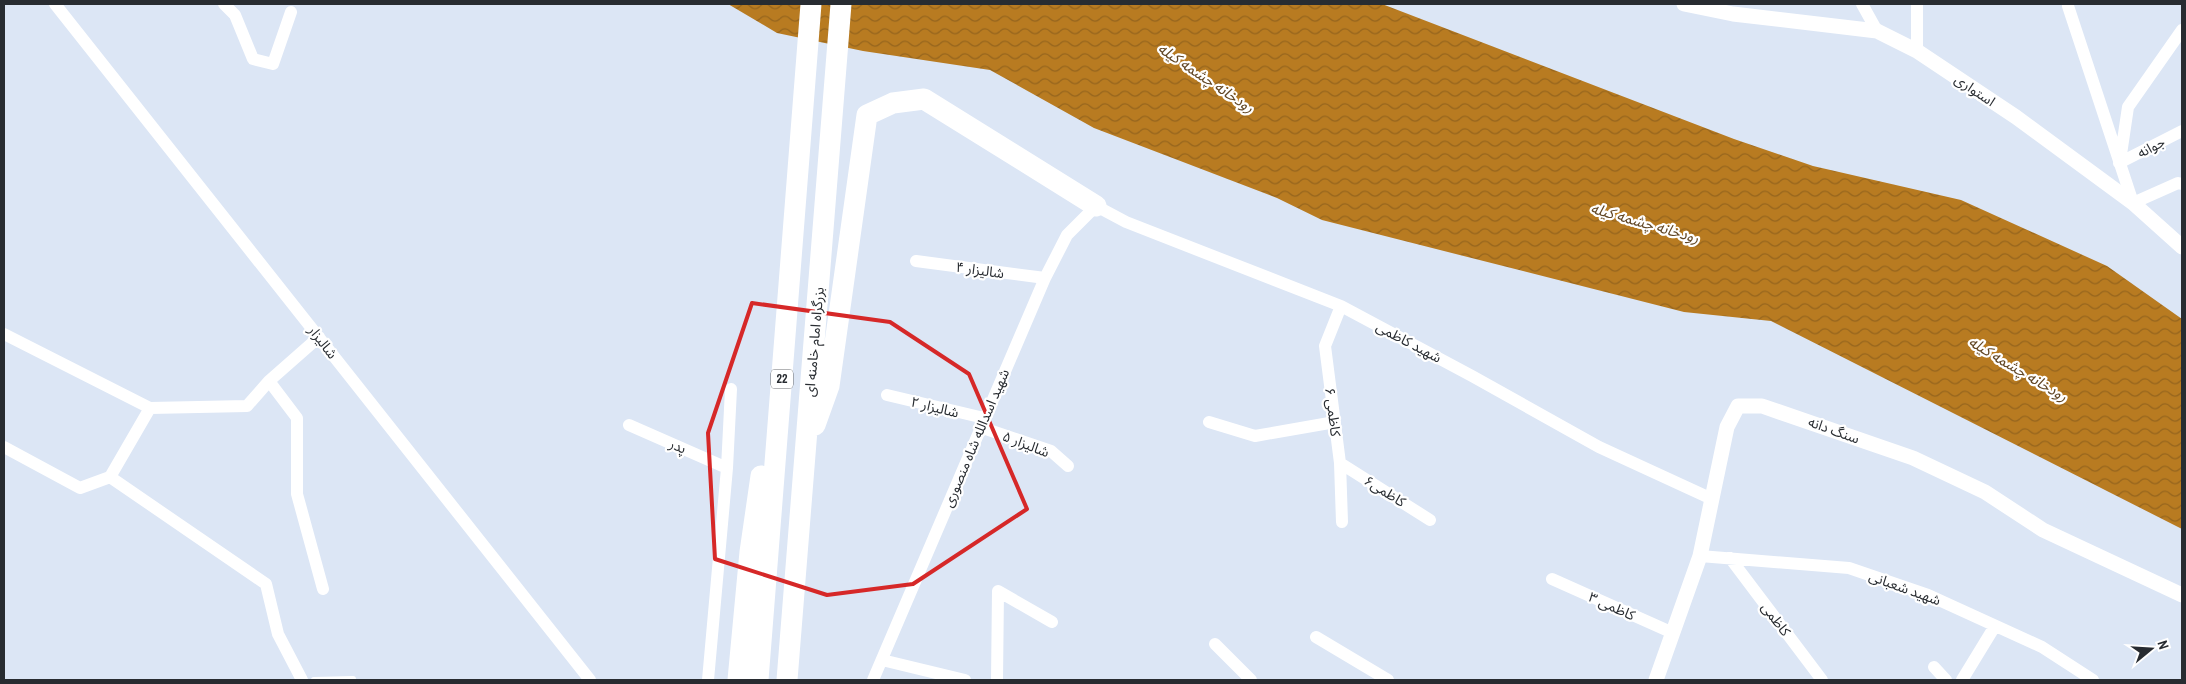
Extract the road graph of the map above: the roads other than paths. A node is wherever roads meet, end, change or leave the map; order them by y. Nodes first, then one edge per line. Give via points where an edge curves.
1 (55, 4) edge
2 (70, 4) edge
3 (224, 4) edge
4 (811, 4) edge
5 (841, 4) edge
6 (1684, 4) edge
7 (1862, 4) edge
8 (1917, 4) edge
9 (2068, 6) dead end
10 (1731, 9) edge
11 (291, 12) dead end
12 (65, 17) junction
13 (2182, 30) edge
14 (1877, 31) junction
15 (1917, 51) junction
16 (2182, 131) edge
17 (2120, 163) junction
18 (2182, 184) edge
19 (2132, 203) junction
20 (1096, 206) junction
21 (2182, 248) edge
22 (916, 261) dead end
23 (1045, 278) junction
24 (1341, 306) junction
25 (788, 308) junction
26 (4, 334) edge
27 (319, 337) junction
28 (269, 381) junction
29 (731, 389) dead end
30 (887, 395) dead end
31 (150, 408) junction
32 (1209, 422) dead end
33 (1335, 422) junction
34 (982, 423) junction
35 (629, 424) dead end
36 (4, 447) edge
37 (805, 453) junction
38 (1340, 463) junction
39 (1068, 466) dead end
40 (727, 468) junction
41 (110, 476) junction
42 (1712, 499) junction
43 (1430, 520) dead end
44 (1342, 522) dead end
45 (1700, 556) junction
46 (1730, 558) junction
47 (1552, 580) dead end
48 (323, 589) dead end
49 (2182, 595) edge
50 (1052, 622) dead end
51 (1996, 626) junction
52 (1672, 633) junction
53 (1316, 637) dead end
54 (1215, 644) dead end
55 (882, 660) junction
56 (1934, 667) dead end
57 (353, 679) dead end
58 (302, 680) edge
59 (314, 680) edge
60 (590, 680) edge
61 (708, 680) edge
62 (738, 680) edge
63 (758, 680) edge
64 (787, 680) edge
65 (873, 680) edge
66 (965, 680) edge
67 (997, 680) edge
68 (1251, 680) edge
69 (1388, 680) edge
70 (1656, 680) edge
71 (1822, 680) edge
72 (1946, 680) edge
73 (1962, 680) edge
74 (2093, 680) edge

1 - 12 street, شالیزار
2 - 12 street
3 - 11 street via 235,14 253,59 273,64
4 - 25 highway, بزرگراه امام خامنه ای / 22
5 - 37 highway, بزرگراه امام خامنه ای / 22
6 - 10 street, استواری
7 - 14 street
8 - 15 street
9 - 17 street
10 - 14 street, استواری
12 - 27 street, شالیزار
13 - 17 street via 2128,107
14 - 15 street, استواری
15 - 19 street, استواری via 2016,117
16 - 17 street, جوانه
17 - 19 street
18 - 19 street
19 - 21 street, استواری
20 - 23 street, شهید اسدالله شاه منصوری via 1067,236
20 - 24 street, شهید کاظمی via 1126,222
20 - 37 highway via 924,99 893,103 867,115 829,386
22 - 23 street, شالیزار ۴
23 - 34 street, شهید اسدالله شاه منصوری
24 - 33 street, کاظمی ۶ via 1325,346
24 - 42 street, شهید کاظمی via 1599,447
25 - 62 highway via 750,552
25 - 63 highway, بزرگراه امام خامنه ای / 22
26 - 31 street
27 - 28 street
27 - 60 street, شالیزار
28 - 31 street via 247,406
28 - 48 street via 297,418 297,494
29 - 40 street
30 - 34 street, شالیزار ۲
31 - 41 street
32 - 33 street via 1256,436
33 - 38 street, کاظمی ۶
34 - 39 street, شالیزار ۵ via 1051,451
34 - 55 street, شهید اسدالله شاه منصوری
35 - 40 street, پدر
36 - 41 street via 80,488
37 - 64 highway, بزرگراه امام خامنه ای / 22
38 - 43 street, کاظمی۶
38 - 44 street, کاظمی ۶
40 - 61 street
41 - 58 street via 266,584 278,634
42 - 45 street, سنگ دانه
42 - 49 street, سنگ دانه via 1726,427 1738,406 1762,406 1913,458 1985,492 2043,530
45 - 46 street, شهید شعبانی
45 - 52 street, سنگ دانه
46 - 51 street, شهید شعبانی via 1849,568 1928,595
46 - 71 street, کاظمی
47 - 52 street, کاظمی ۳
50 - 67 street via 998,591
51 - 73 street
51 - 74 street, شهید شعبانی via 2042,647
52 - 70 street, سنگ دانه
53 - 69 street
54 - 68 street
55 - 65 street, شهید اسدالله شاه منصوری
55 - 66 street
56 - 72 street
57 - 59 lane

